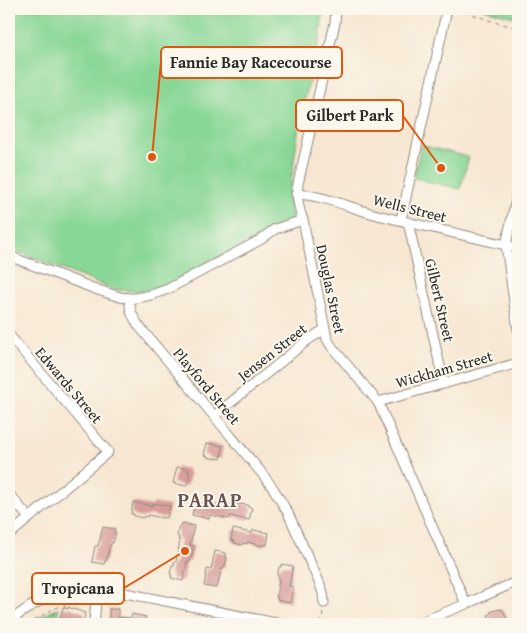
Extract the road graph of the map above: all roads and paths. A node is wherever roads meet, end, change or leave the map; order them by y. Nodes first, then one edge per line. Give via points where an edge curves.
1 (336, 9) edge
2 (447, 9) edge
3 (458, 9) edge
4 (518, 28) edge
5 (518, 190) edge
6 (296, 194) junction
7 (302, 220) junction
8 (405, 221) junction
9 (506, 245) junction
10 (518, 248) edge
11 (9, 256) edge
12 (129, 298) junction
13 (325, 329) junction
14 (518, 330) edge
15 (9, 335) edge
16 (518, 363) edge
17 (444, 384) junction
18 (378, 402) junction
19 (214, 416) junction
20 (9, 494) edge
21 (29, 518) junction
22 (9, 535) edge
23 (517, 584) edge
24 (97, 589) junction
25 (76, 602) dead end
26 (324, 603) joint
27 (466, 604) junction
28 (55, 608) junction
29 (9, 622) edge
30 (28, 624) edge
31 (50, 624) edge
32 (94, 624) edge
33 (281, 624) edge
34 (321, 624) edge
35 (416, 624) edge

1 - 6 street, Douglas Street
2 - 8 street, Gilbert Street
3 - 4 path
5 - 9 street
6 - 7 street, Douglas Street
6 - 8 street, Wells Street via 335,201
7 - 12 street via 275,229 168,289
7 - 13 street, Douglas Street
8 - 9 street, Wells Street
8 - 17 street, Gilbert Street
9 - 10 street, Wells Street
9 - 14 street
11 - 12 street via 98,290
12 - 19 street, Playford Street via 131,312 138,325
13 - 18 street, Douglas Street via 329,343
13 - 19 street, Jensen Street
15 - 21 street, Edwards Street via 108,452
16 - 17 street, Wickham Street
17 - 18 street, Wickham Street
18 - 27 street, Douglas Street
19 - 26 street, Playford Street via 273,488 288,513 319,582
20 - 21 street
21 - 22 street
23 - 27 street
24 - 29 street via 72,589 48,596
24 - 32 street
24 - 33 street
25 - 28 path
26 - 34 path
27 - 35 street
28 - 30 path
28 - 31 path

